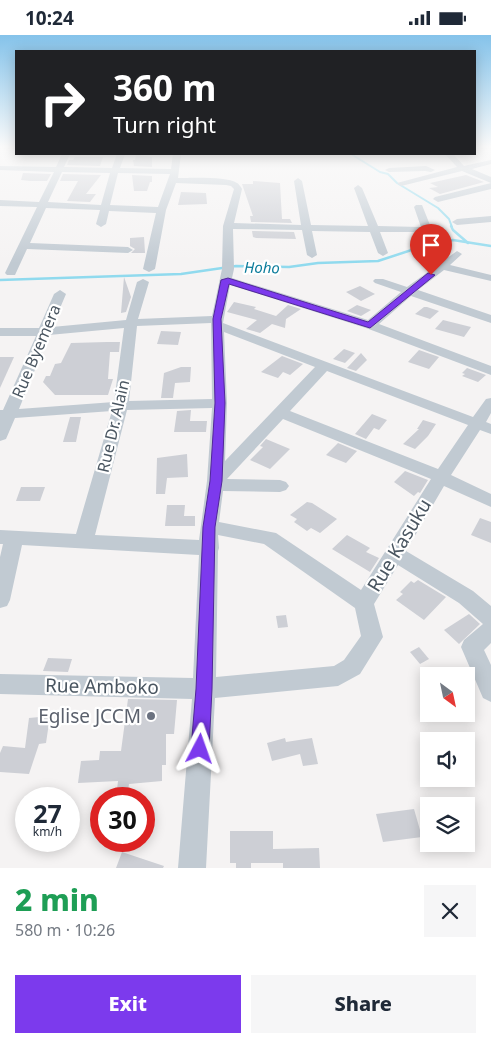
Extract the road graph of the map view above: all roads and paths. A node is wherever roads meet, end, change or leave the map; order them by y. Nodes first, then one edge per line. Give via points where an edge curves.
1 (51, 186) edge
2 (110, 186) edge
3 (170, 186) edge
4 (235, 186) edge
5 (299, 186) edge
6 (491, 186) edge
7 (358, 188) dead end
8 (438, 199) dead end
9 (0, 203) edge
10 (42, 204) junction
11 (419, 207) dead end
12 (105, 208) junction
13 (161, 210) junction
14 (491, 219) edge
15 (457, 222) dead end
16 (101, 224) dead end
17 (228, 226) junction
18 (306, 228) junction
19 (375, 229) junction
20 (23, 246) junction
21 (128, 250) dead end
22 (384, 253) dead end
23 (456, 254) dead end
24 (312, 255) dead end
25 (442, 266) junction
26 (149, 269) dead end
27 (227, 271) junction
28 (10, 273) dead end
29 (491, 278) edge
30 (379, 281) dead end
31 (143, 282) dead end
32 (408, 292) junction
33 (60, 294) dead end
34 (491, 319) edge
35 (218, 322) junction
36 (132, 323) junction
37 (370, 325) junction
38 (0, 332) edge
39 (45, 332) junction
40 (324, 366) junction
41 (491, 371) edge
42 (491, 402) edge
43 (220, 403) junction
44 (121, 406) junction
45 (281, 413) junction
46 (5, 415) edge
47 (484, 427) edge
48 (0, 436) edge
49 (441, 477) junction
50 (216, 483) junction
51 (280, 486) dead end
52 (491, 501) edge
53 (209, 527) junction
54 (7, 537) edge
55 (84, 540) junction
56 (210, 548) junction
57 (394, 553) junction
58 (0, 601) edge
59 (364, 603) junction
60 (491, 619) edge
61 (491, 630) edge
62 (0, 684) edge
63 (204, 689) junction
64 (491, 691) edge
65 (192, 868) edge

1 - 10 street
2 - 12 street
3 - 13 street
4 - 17 street via 238,189
5 - 18 street
6 - 8 street
7 - 19 street
9 - 10 street
10 - 12 street
10 - 20 street
11 - 19 street via 427,231
12 - 13 street
12 - 16 street
13 - 26 street
14 - 15 street
17 - 18 street
17 - 27 street
18 - 19 street
18 - 24 street
19 - 22 street
20 - 21 street
20 - 28 street
23 - 25 street
25 - 29 street
25 - 32 street
27 - 35 street
27 - 37 street
30 - 32 street
31 - 36 street, Rue Dr. Alain
32 - 34 street
32 - 37 street
33 - 39 street, Rue Byemera
35 - 36 street
35 - 40 street
35 - 43 street
36 - 39 street
36 - 44 street, Rue Dr. Alain
37 - 41 street
38 - 39 street
39 - 46 street, Rue Byemera
40 - 45 street
40 - 47 street
42 - 47 street, Rue Kasuku
43 - 44 street
43 - 50 street
44 - 46 street
44 - 55 street, Rue Dr. Alain
45 - 49 street
45 - 50 street
46 - 48 street, Rue Byemera
47 - 49 street, Rue Kasuku
49 - 52 street
49 - 57 street, Rue Kasuku
50 - 51 street
50 - 53 street
53 - 56 street
53 - 59 street via 268,538
54 - 55 street
54 - 58 street
55 - 56 street
56 - 63 street
57 - 59 street, Rue Kasuku
57 - 60 street via 466,597
59 - 63 street, Rue Kasuku via 372,637 352,667 338,676
61 - 64 street via 472,647
62 - 63 street, Rue Amboko
63 - 65 street

